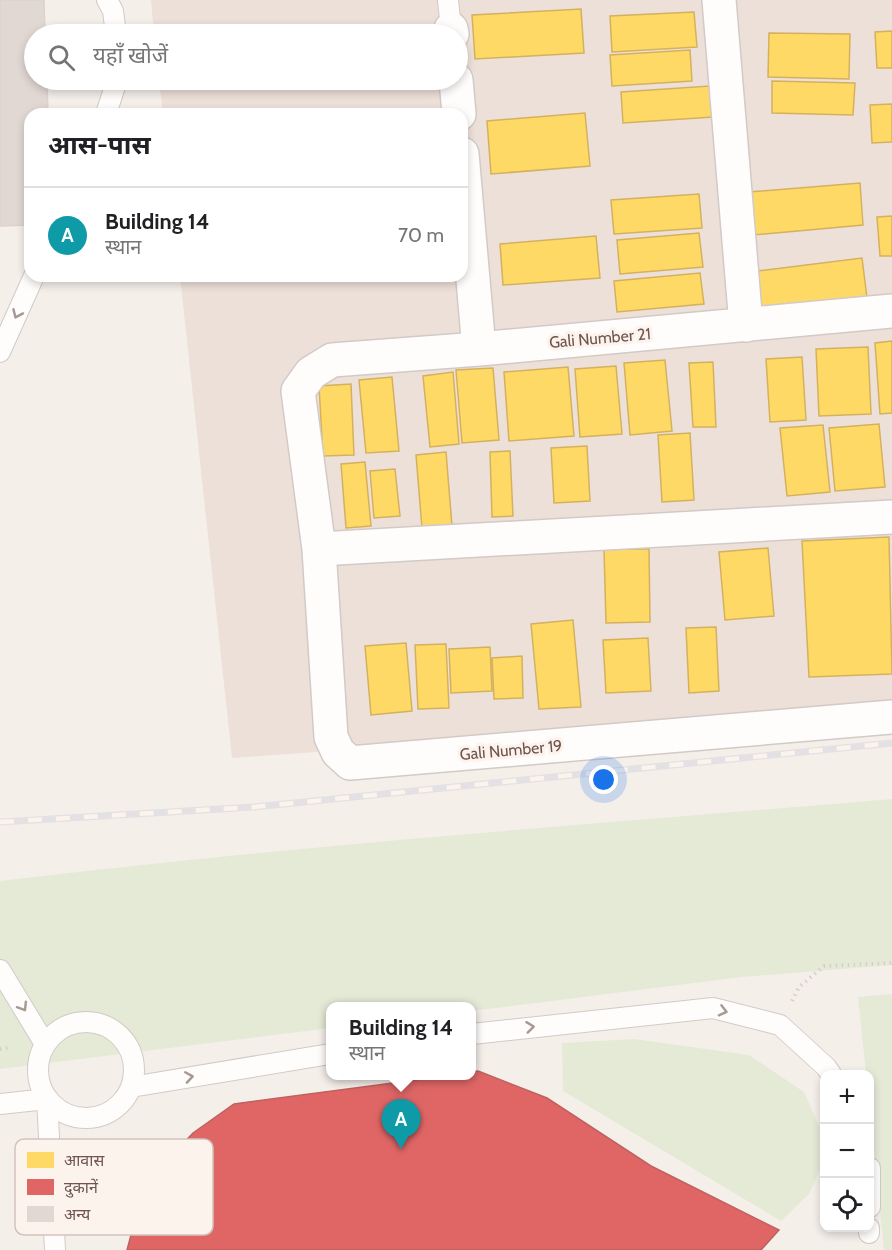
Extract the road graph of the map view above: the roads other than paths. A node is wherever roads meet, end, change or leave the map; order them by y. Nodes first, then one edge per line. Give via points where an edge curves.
1 (107, 0) edge
2 (719, 0) edge
3 (115, 24) edge
4 (114, 90) edge
5 (457, 90) edge
6 (108, 108) edge
7 (458, 108) edge
8 (468, 223) edge
9 (31, 282) edge
10 (892, 311) edge
11 (746, 325) junction
12 (479, 350) junction
13 (0, 352) edge
14 (892, 517) edge
15 (319, 549) junction
16 (892, 717) edge
17 (0, 970) edge
18 (476, 1033) edge
19 (45, 1044) junction
20 (326, 1055) edge
21 (828, 1070) edge
22 (131, 1087) junction
23 (47, 1099) junction
24 (0, 1104) edge
25 (49, 1139) edge
26 (55, 1235) edge
27 (56, 1250) edge

1 - 3 lane
2 - 11 street
4 - 6 lane
5 - 7 street
8 - 12 street
9 -> 13 lane
10 - 11 street, Gali Number 21
11 - 12 street, Gali Number 21
12 - 15 street, Gali Number 21 via 332,360 311,373 298,391
14 - 15 street
15 - 16 street, Gali Number 19 via 331,737 338,752 350,763
17 -> 19 lane
18 -> 21 lane via 713,1008 780,1025
19 - 22 lane via 63,1027 80,1022 109,1027 130,1050 134,1065
19 - 23 lane via 37,1068 39,1084
22 -> 20 lane
22 - 23 lane via 119,1106 91,1119 74,1118
23 - 24 lane
23 - 25 lane
26 - 27 lane

